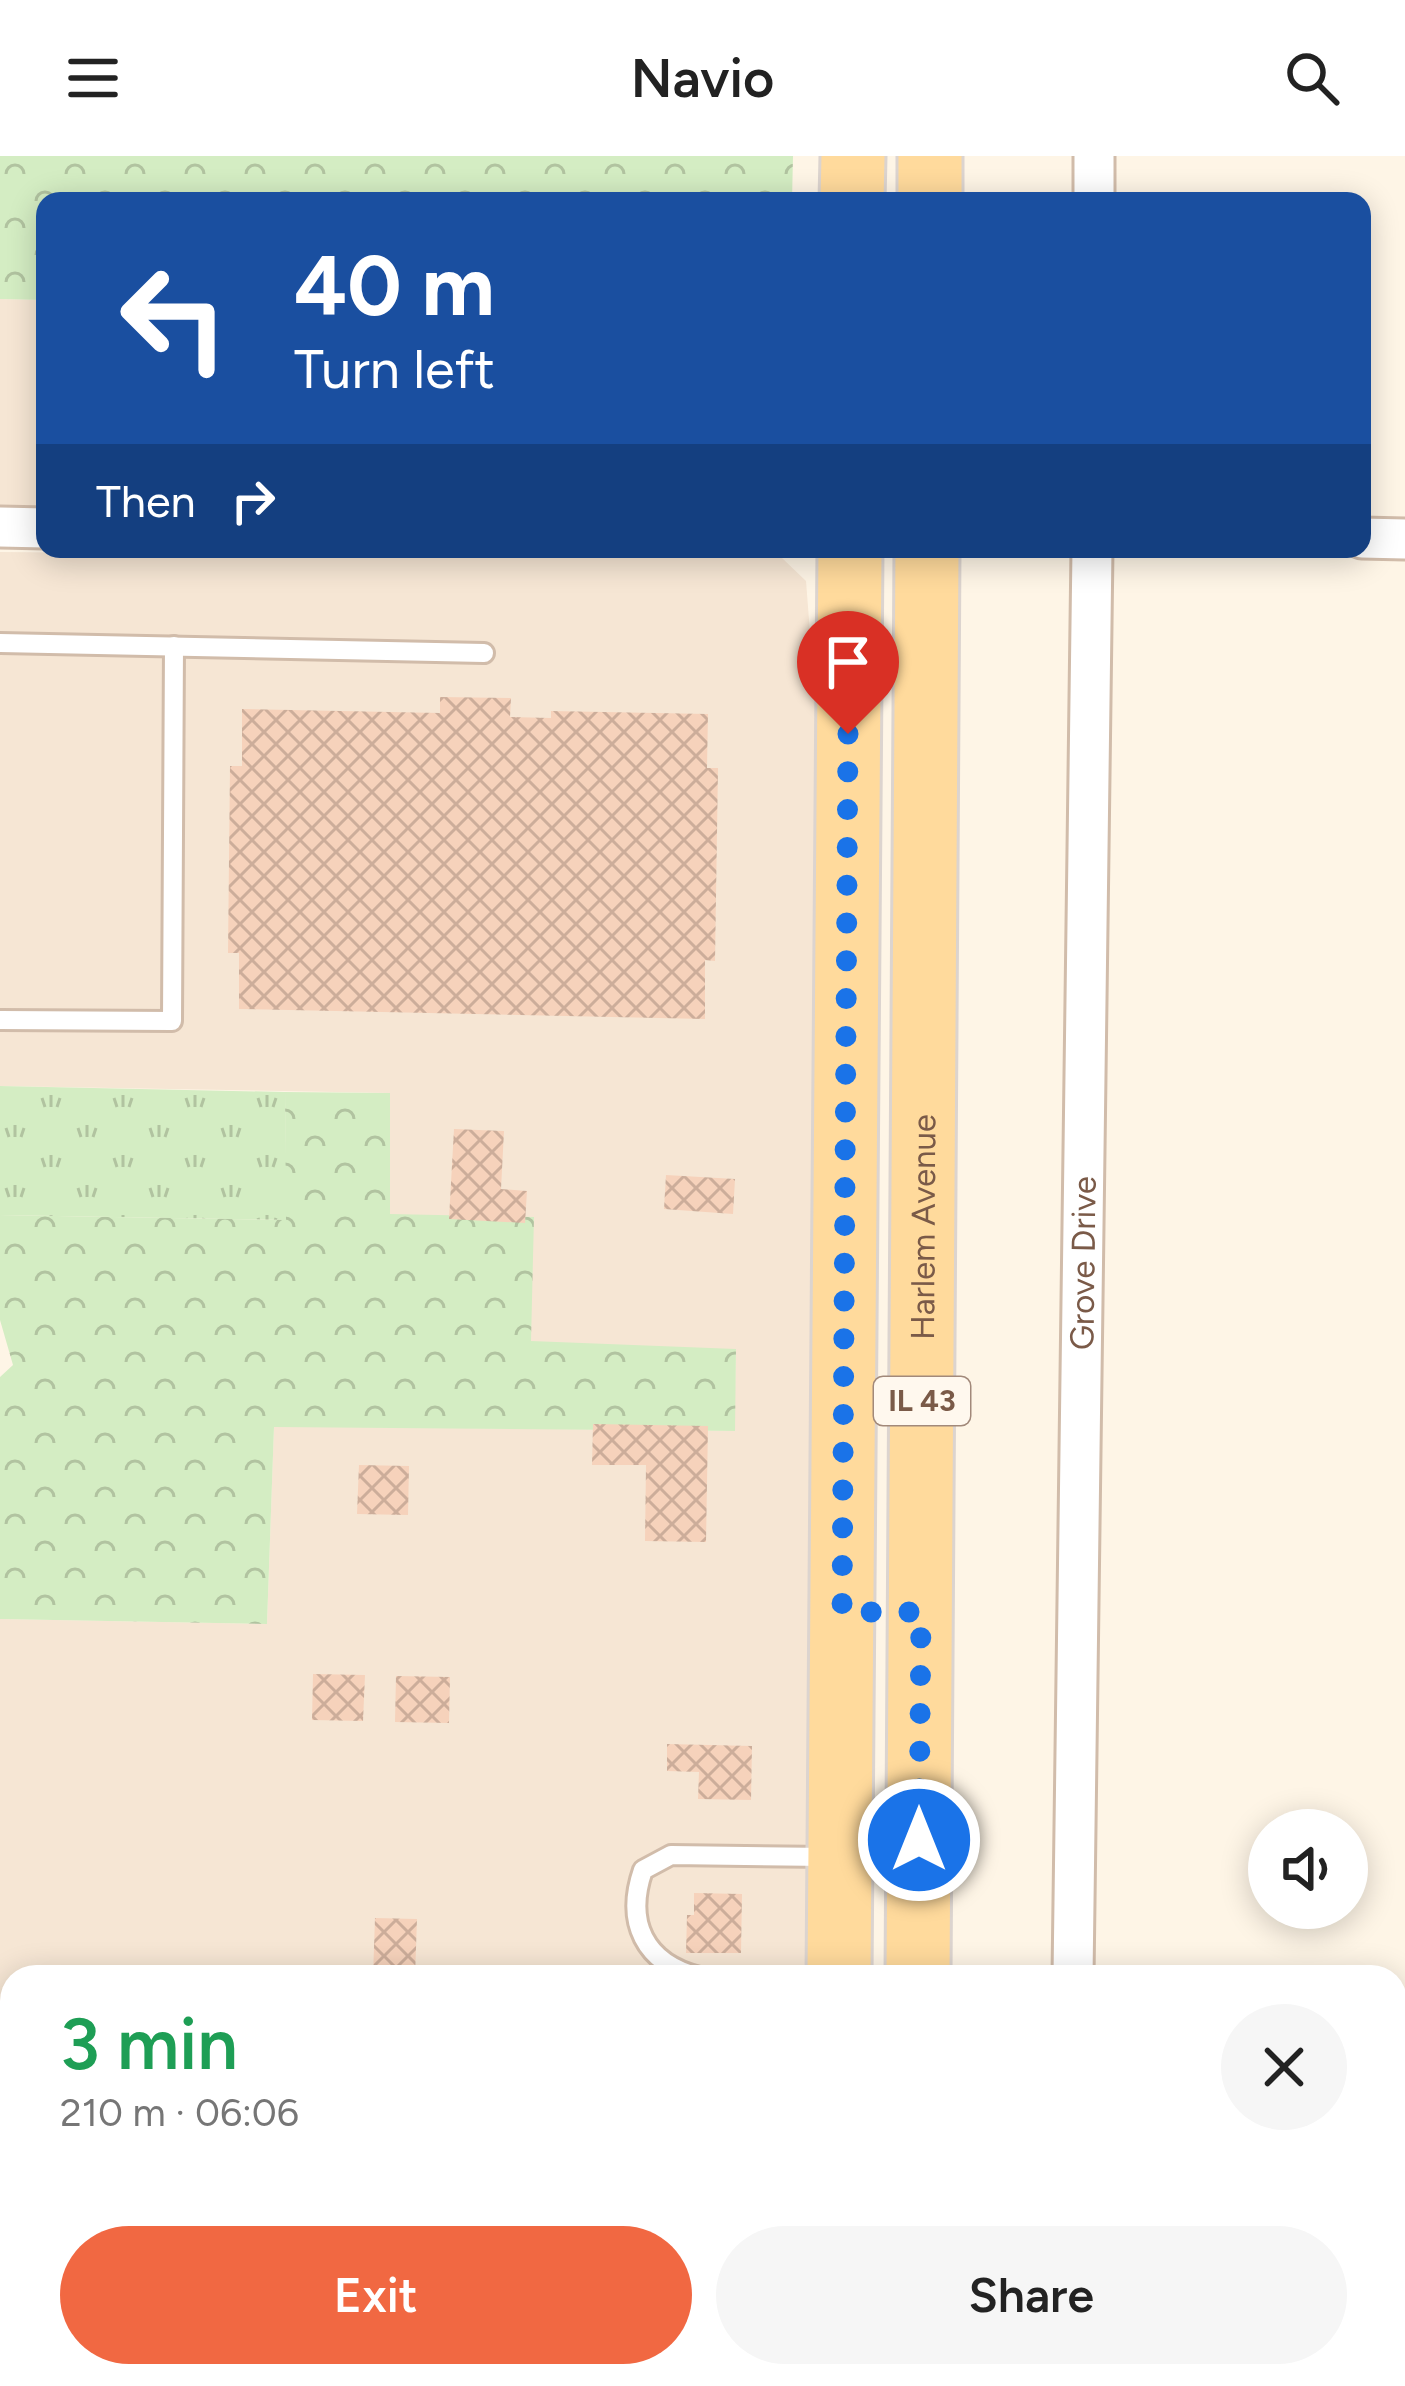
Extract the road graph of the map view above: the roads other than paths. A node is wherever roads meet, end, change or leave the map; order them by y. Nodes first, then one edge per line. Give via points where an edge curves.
1 (853, 156) edge
2 (930, 156) edge
3 (1094, 156) edge
4 (852, 192) edge
5 (930, 192) edge
6 (1094, 192) edge
7 (0, 527) edge
8 (36, 528) edge
9 (1371, 538) edge
10 (1405, 538) edge
11 (850, 558) edge
12 (927, 558) edge
13 (1092, 558) edge
14 (0, 643) edge
15 (174, 646) junction
16 (484, 653) dead end
17 (0, 1020) edge
18 (842, 1612) junction
19 (921, 1612) junction
20 (839, 1858) junction
21 (672, 1965) edge
22 (838, 1965) edge
23 (918, 1965) edge
24 (1073, 1965) edge

1 - 4 main road
2 - 5 main road
3 - 6 street
7 - 8 street
9 - 10 street
11 - 18 main road, IL 43
12 - 19 main road, Harlem Avenue / IL 43
13 - 24 street, Grove Drive
14 - 15 lane
15 - 16 lane
15 - 17 lane via 172,1021
18 - 19 main road
18 - 20 main road, IL 43
19 - 23 main road, Harlem Avenue / IL 43
20 - 21 lane via 671,1855 643,1870 639,1937
20 - 22 main road, IL 43

